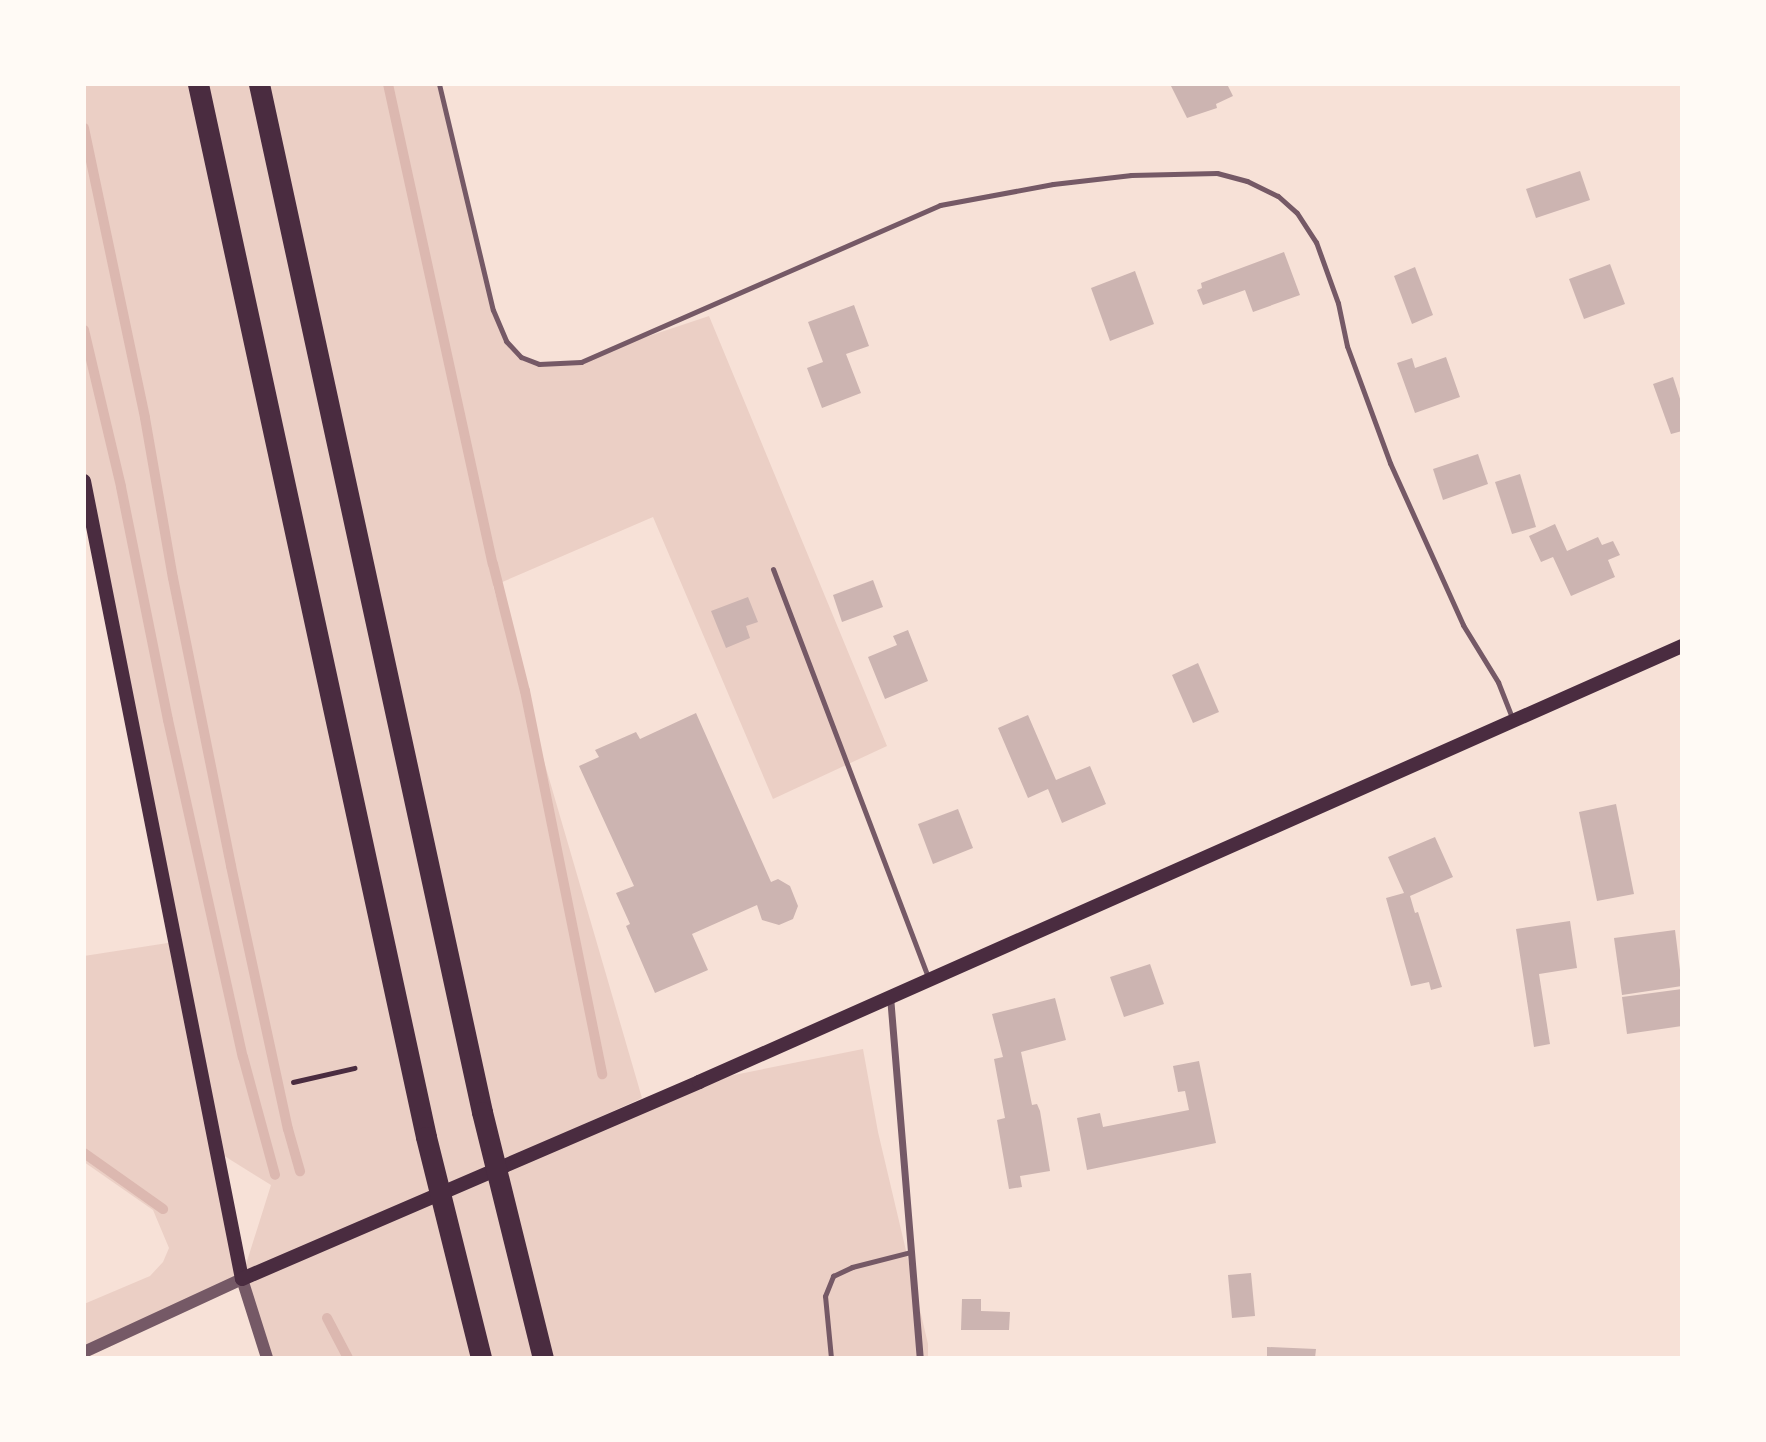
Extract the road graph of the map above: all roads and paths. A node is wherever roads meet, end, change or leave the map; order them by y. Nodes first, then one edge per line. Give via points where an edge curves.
1 (198, 84) edge
2 (259, 84) edge
3 (439, 84) edge
4 (84, 481) edge
5 (773, 569) dead end
6 (1682, 646) edge
7 (1513, 720) junction
8 (929, 979) junction
9 (890, 995) junction
10 (354, 1068) dead end
11 (293, 1082) dead end
12 (911, 1252) junction
13 (242, 1279) junction
14 (84, 1352) edge
15 (267, 1358) edge
16 (481, 1358) edge
17 (543, 1358) edge
18 (831, 1358) edge
19 (920, 1358) edge

1 - 16 highway via 426,1137
2 - 17 highway via 482,1112
3 - 7 lane via 493,310 506,341 521,357 539,365 581,362 940,205 1053,184 1217,173 1278,196 1297,213 1316,242 1338,303 1347,346 1390,463 1463,625 1498,682
4 - 13 main road
5 - 8 lane
6 - 7 main road
7 - 8 main road
8 - 9 main road
9 - 12 street
9 - 13 main road via 687,1088
10 - 11 path
12 - 18 lane via 833,1276 825,1296
12 - 19 street
13 - 14 street
13 - 15 street

